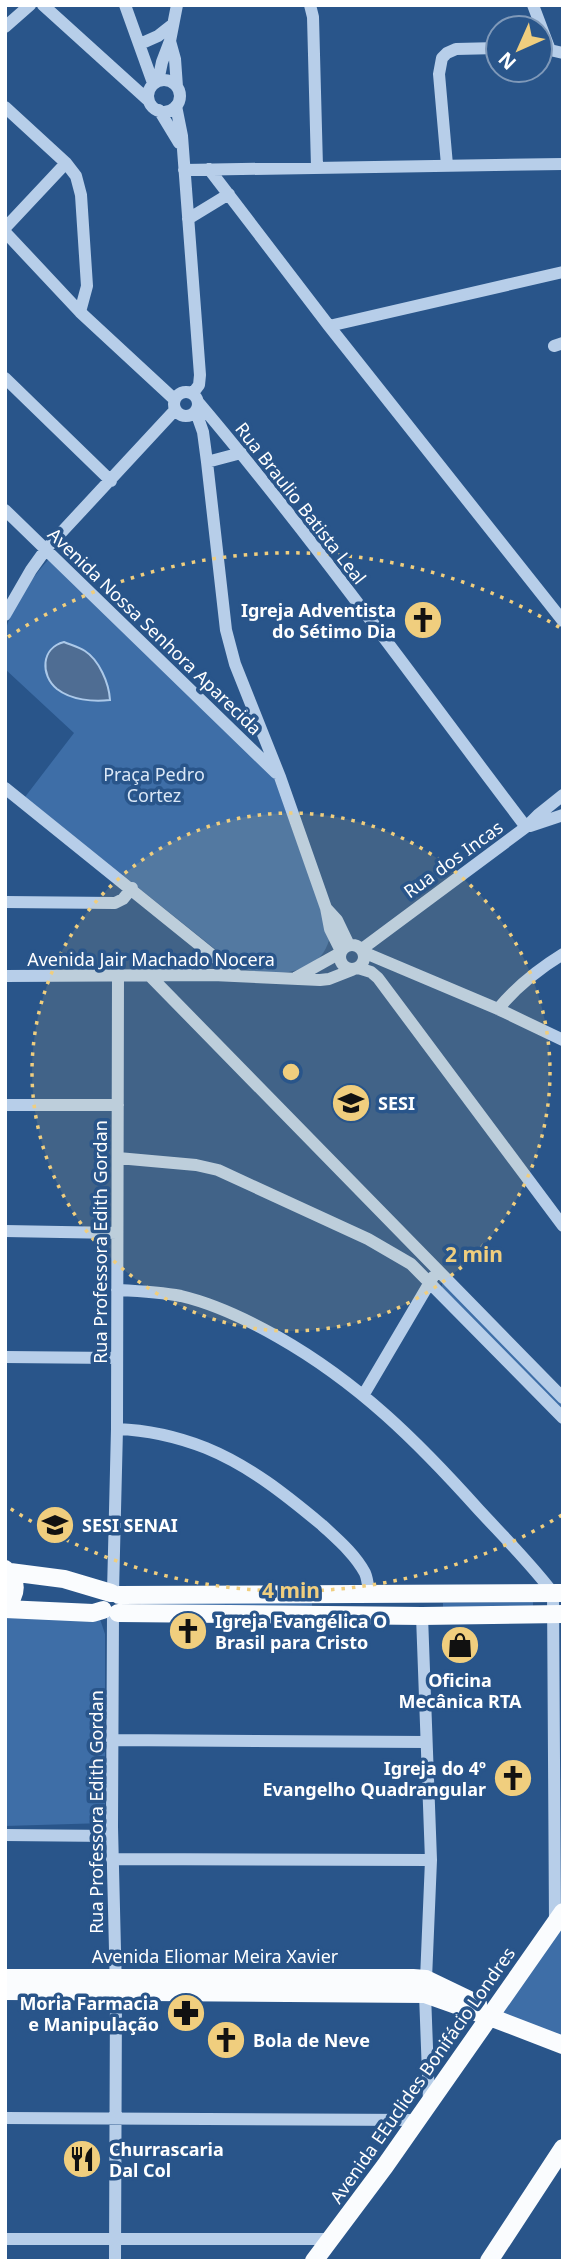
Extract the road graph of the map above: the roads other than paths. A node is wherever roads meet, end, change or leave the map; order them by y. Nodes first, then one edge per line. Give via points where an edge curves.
1 (30, 5) edge
2 (43, 5) edge
3 (125, 5) edge
4 (177, 5) edge
5 (310, 5) edge
6 (172, 25) junction
7 (5, 27) edge
8 (170, 41) junction
9 (141, 44) junction
10 (484, 48) edge
11 (156, 82) junction
12 (177, 87) junction
13 (149, 101) junction
14 (176, 106) junction
15 (5, 107) edge
16 (159, 110) junction
17 (182, 149) junction
18 (66, 163) junction
19 (563, 164) edge
20 (447, 165) junction
21 (317, 167) junction
22 (209, 169) junction
23 (184, 170) junction
24 (229, 194) junction
25 (188, 219) junction
26 (5, 230) edge
27 (563, 272) edge
28 (80, 312) junction
29 (329, 326) junction
30 (5, 378) edge
31 (196, 403) junction
32 (175, 405) junction
33 (241, 453) junction
34 (207, 462) junction
35 (111, 481) junction
36 (5, 510) edge
37 (46, 550) junction
38 (5, 615) edge
39 (563, 621) edge
40 (280, 777) junction
41 (5, 788) edge
42 (563, 795) edge
43 (563, 815) edge
44 (526, 827) junction
45 (132, 888) junction
46 (5, 902) edge
47 (351, 950) junction
48 (563, 954) edge
49 (355, 969) junction
50 (5, 975) edge
51 (118, 975) junction
52 (150, 976) junction
53 (239, 976) junction
54 (297, 977) junction
55 (498, 1009) junction
56 (563, 1040) edge
57 (5, 1105) edge
58 (118, 1105) junction
59 (118, 1158) junction
60 (563, 1226) edge
61 (5, 1231) edge
62 (117, 1233) junction
63 (436, 1269) junction
64 (430, 1282) junction
65 (117, 1290) junction
66 (5, 1357) edge
67 (117, 1357) junction
68 (363, 1394) junction
69 (563, 1398) edge
70 (563, 1418) edge
71 (117, 1429) junction
72 (7, 1571) edge
73 (558, 1593) edge
74 (369, 1594) junction
75 (113, 1603) junction
76 (5, 1607) edge
77 (558, 1614) edge
78 (422, 1616) junction
79 (113, 1740) junction
80 (426, 1742) junction
81 (5, 1835) edge
82 (112, 1836) junction
83 (112, 1859) junction
84 (431, 1860) junction
85 (559, 1918) edge
86 (5, 1978) edge
87 (116, 1984) junction
88 (425, 1987) junction
89 (5, 1991) edge
90 (490, 2017) junction
91 (563, 2045) edge
92 (429, 2101) junction
93 (5, 2118) edge
94 (116, 2118) junction
95 (415, 2120) junction
96 (563, 2148) edge
97 (5, 2239) edge
98 (116, 2239) junction
99 (330, 2239) junction
100 (115, 2261) edge
101 (314, 2261) edge
102 (489, 2261) edge

1 - 7 street
2 - 13 street
3 - 9 street
4 - 6 street
5 - 21 street
6 - 8 street
6 - 9 street
8 - 11 street
8 - 12 street
9 - 11 street
10 - 20 street via 456,48 442,58 439,74
11 - 12 street via 169,80
11 - 13 street via 149,90
12 - 14 street via 180,97
13 - 16 street
14 - 16 street
14 - 17 street
15 - 18 street
16 - 17 street
17 - 23 street
18 - 26 street
18 - 28 street via 76,176 81,195 87,286
19 - 20 street
20 - 21 street
21 - 22 street
22 - 23 street
22 - 24 street
23 - 25 street
24 - 25 street
24 - 29 street
25 - 31 street via 200,375
26 - 28 street
27 - 29 street
28 - 32 street
29 - 39 street
30 - 35 street
31 - 32 street via 185,416
31 - 32 street via 182,392
31 - 33 street, Rua Braulio Batista Leal
31 - 34 street
32 - 35 street
33 - 34 street
33 - 44 street, Rua Braulio Batista Leal
34 - 40 street via 226,630
35 - 37 street
36 - 37 street, Avenida Nossa Senhora Aparecida
37 - 38 street
37 - 40 street, Avenida Nossa Senhora Aparecida
40 - 47 street via 326,908
41 - 45 street
42 - 44 street, Rua dos Incas
43 - 44 street
44 - 47 street, Rua dos Incas
45 - 46 street via 115,903
45 - 53 street
47 - 49 street via 364,961
47 - 49 street via 340,960 343,966
47 - 54 street, Rua dos Incas
47 - 55 street
48 - 55 street via 515,988
49 - 54 street, Avenida Jair Machado Nocera via 329,979
49 - 60 street via 378,978
50 - 51 street, Avenida Jair Machado Nocera
51 - 52 street, Avenida Jair Machado Nocera
51 - 58 street, Rua Professora Edith Gordan
52 - 53 street, Avenida Jair Machado Nocera
52 - 63 street
53 - 54 street, Avenida Jair Machado Nocera
55 - 56 street
57 - 58 street
58 - 59 street, Rua Professora Edith Gordan
59 - 62 street, Rua Professora Edith Gordan
59 - 64 street via 218,1170 368,1239 411,1264
61 - 62 street
62 - 65 street, Rua Professora Edith Gordan
63 - 64 street
63 - 69 street
64 - 68 street
64 - 70 street
65 - 67 street, Rua Professora Edith Gordan
65 - 68 street via 181,1296 218,1307 296,1347
66 - 67 street
67 - 71 street, Rua Professora Edith Gordan
68 - 73 street via 432,1458
71 - 74 street via 206,1448 284,1492 358,1562
71 - 75 street, Rua Professora Edith Gordan
72 - 75 main road via 64,1580
72 - 76 main road via 15,1592
73 - 74 main road
73 - 77 street
74 - 75 main road
75 - 76 main road via 93,1614
75 - 78 main road
75 - 79 street, Rua Professora Edith Gordan
77 - 78 main road
77 - 85 street
78 - 80 street
79 - 80 street
79 - 82 street, Rua Professora Edith Gordan
80 - 84 street
81 - 82 street
82 - 83 street, Rua Professora Edith Gordan
83 - 84 street
83 - 87 street, Rua Professora Edith Gordan
84 - 88 street
85 - 90 main road, Avenida EEuclides Bonifácio Londres
86 - 87 main road, Avenida Eliomar Meira Xavier
87 - 88 main road, Avenida Eliomar Meira Xavier
87 - 89 main road, Avenida Eliomar Meira Xavier
87 - 94 street, Rua Professora Edith Gordan
88 - 90 main road, Avenida Eliomar Meira Xavier
88 - 92 street
90 - 91 main road, Avenida Eliomar Meira Xavier
90 - 92 main road, Avenida EEuclides Bonifácio Londres
92 - 95 main road, Avenida EEuclides Bonifácio Londres
93 - 94 street
94 - 95 street
94 - 98 street, Rua Professora Edith Gordan
95 - 99 main road, Avenida EEuclides Bonifácio Londres
96 - 102 main road
97 - 98 street
98 - 99 street
98 - 100 street, Rua Professora Edith Gordan
99 - 101 main road, Avenida EEuclides Bonifácio Londres

